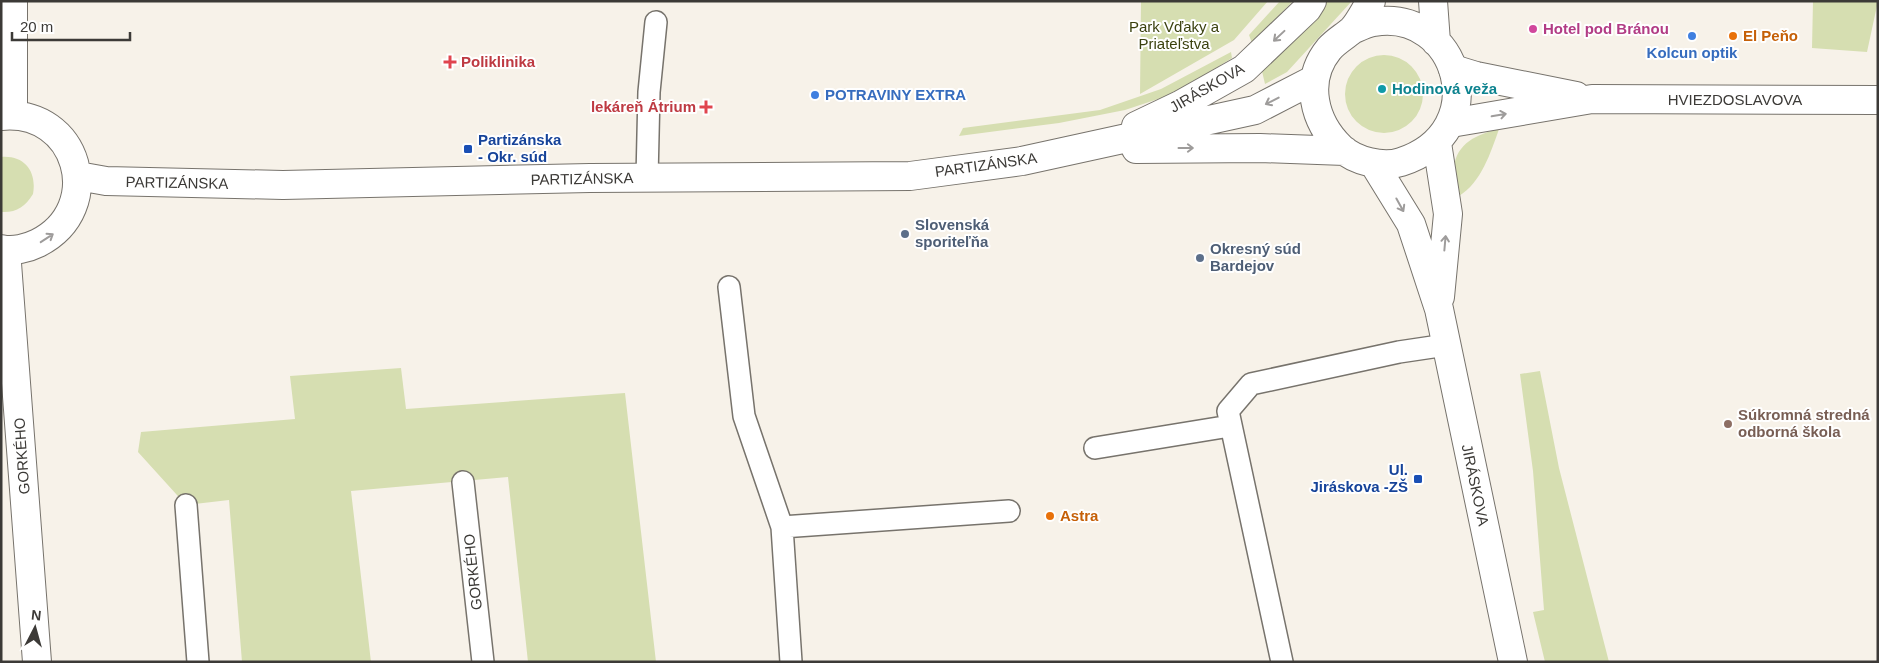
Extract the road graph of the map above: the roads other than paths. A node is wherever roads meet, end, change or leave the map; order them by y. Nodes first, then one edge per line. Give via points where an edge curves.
1 (13, 1) edge
2 (1312, 1) edge
3 (1371, 1) edge
4 (1433, 1) edge
5 (656, 22) dead end
6 (1352, 30) junction
7 (1436, 42) junction
8 (1453, 69) junction
9 (1315, 79) junction
10 (1592, 99) junction
11 (1878, 100) edge
12 (7, 115) edge
13 (1444, 133) junction
14 (1085, 149) junction
15 (1344, 152) junction
16 (1374, 164) junction
17 (78, 176) junction
18 (647, 178) junction
19 (4, 250) edge
20 (729, 287) dead end
21 (1439, 309) junction
22 (1446, 345) junction
23 (1230, 426) junction
24 (1094, 448) dead end
25 (463, 482) dead end
26 (186, 505) dead end
27 (1008, 511) dead end
28 (782, 527) junction
29 (37, 662) edge
30 (198, 662) edge
31 (483, 662) edge
32 (791, 662) edge
33 (1282, 662) edge
34 (1512, 662) edge

1 - 12 street
2 -> 14 street, JIRÁSKOVA via 1244,69 1180,105
3 - 6 street
4 - 7 street
5 - 18 lane via 649,92
6 - 7 street via 1374,22 1396,22 1418,28
6 - 9 street via 1328,50
7 - 8 street
8 - 10 street, HVIEZDOSLAVOVA
8 - 13 street via 1458,87 1456,105
9 -> 14 street, PARTIZÁNSKA via 1255,110
9 - 15 street via 1314,100 1319,120
10 - 11 street, HVIEZDOSLAVOVA
13 -> 10 street, HVIEZDOSLAVOVA
12 - 17 street via 32,118 49,127 63,140 73,157
13 - 16 street via 1418,157
21 -> 13 street, JIRÁSKOVA via 1448,214
14 -> 15 street, PARTIZÁNSKA via 1260,148
14 - 18 street, PARTIZÁNSKA via 910,176
15 - 16 street
16 -> 21 street, JIRÁSKOVA via 1411,224
17 - 18 street, PARTIZÁNSKA via 106,181 283,185
19 -> 17 street via 30,248 50,237 66,220 76,199
19 - 29 street, GORKÉHO
20 - 28 lane via 744,416
21 - 22 street, JIRÁSKOVA
22 - 23 lane via 1251,384 1228,411
22 - 34 street, JIRÁSKOVA
23 - 24 lane
23 - 33 lane
25 - 31 lane, GORKÉHO
26 - 30 lane
27 - 28 lane
28 - 32 lane

